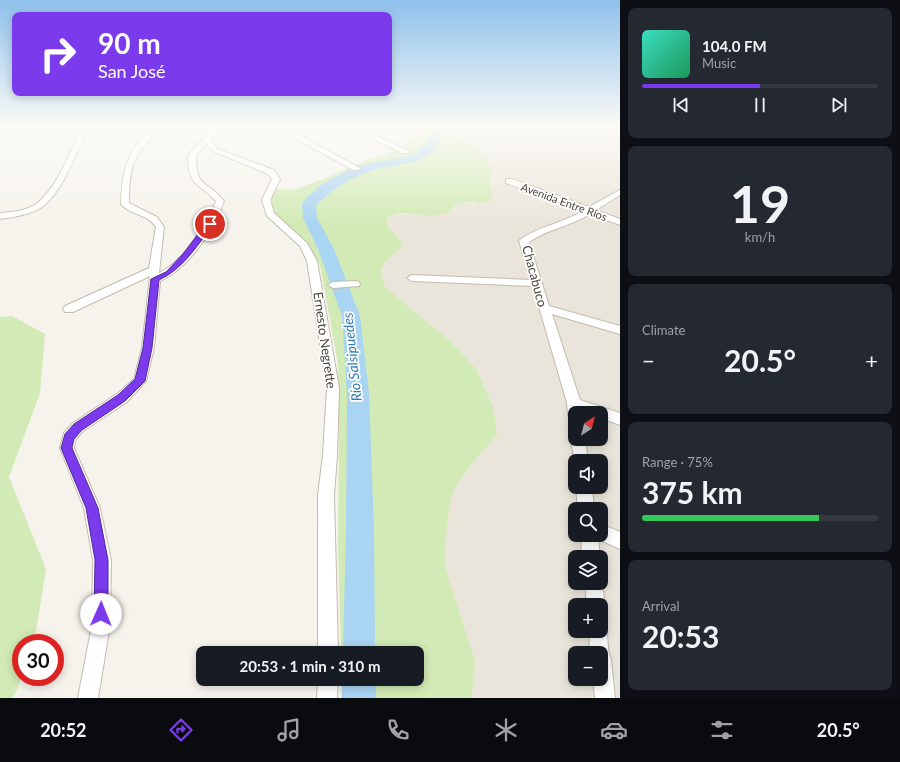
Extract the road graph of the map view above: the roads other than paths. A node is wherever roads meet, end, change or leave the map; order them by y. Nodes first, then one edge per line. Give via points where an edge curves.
1 (69, 160) edge
2 (130, 160) edge
3 (192, 160) edge
4 (239, 160) edge
5 (340, 160) edge
6 (356, 168) dead end
7 (509, 181) dead end
8 (620, 192) edge
9 (590, 211) junction
10 (0, 216) edge
11 (620, 222) edge
12 (155, 274) junction
13 (412, 278) dead end
14 (536, 283) junction
15 (355, 284) dead end
16 (333, 285) dead end
17 (544, 308) junction
18 (69, 309) dead end
19 (620, 330) edge
20 (573, 406) edge
21 (608, 417) edge
22 (620, 420) edge
23 (608, 535) edge
24 (620, 541) edge
25 (328, 646) edge
26 (328, 686) edge
27 (604, 686) edge
28 (88, 698) edge
29 (327, 698) edge
30 (605, 698) edge

1 - 10 street via 60,178 40,205
2 - 12 street via 125,204 128,208 153,218 160,228
3 - 12 street via 194,176 216,195 220,201 219,206 210,224 186,256 168,273
4 - 25 street, Ernesto Negrette via 271,172 276,179 266,200 266,206 270,214 304,245 312,261 333,388 326,495
5 - 6 street
7 - 9 street, Avenida Entre Ríos
8 - 9 street, Chacabuco
9 - 11 street, Avenida Entre Ríos
9 - 14 street, Chacabuco via 573,220 536,232 524,241
12 - 18 street
12 - 28 street via 148,348 140,381 122,398 78,427 69,437 67,448 92,508 102,560 101,625
13 - 14 street
14 - 17 street, Chacabuco
15 - 16 street
17 - 19 street
17 - 20 street, Chacabuco
21 - 22 street
23 - 24 street
26 - 29 street
27 - 30 street

